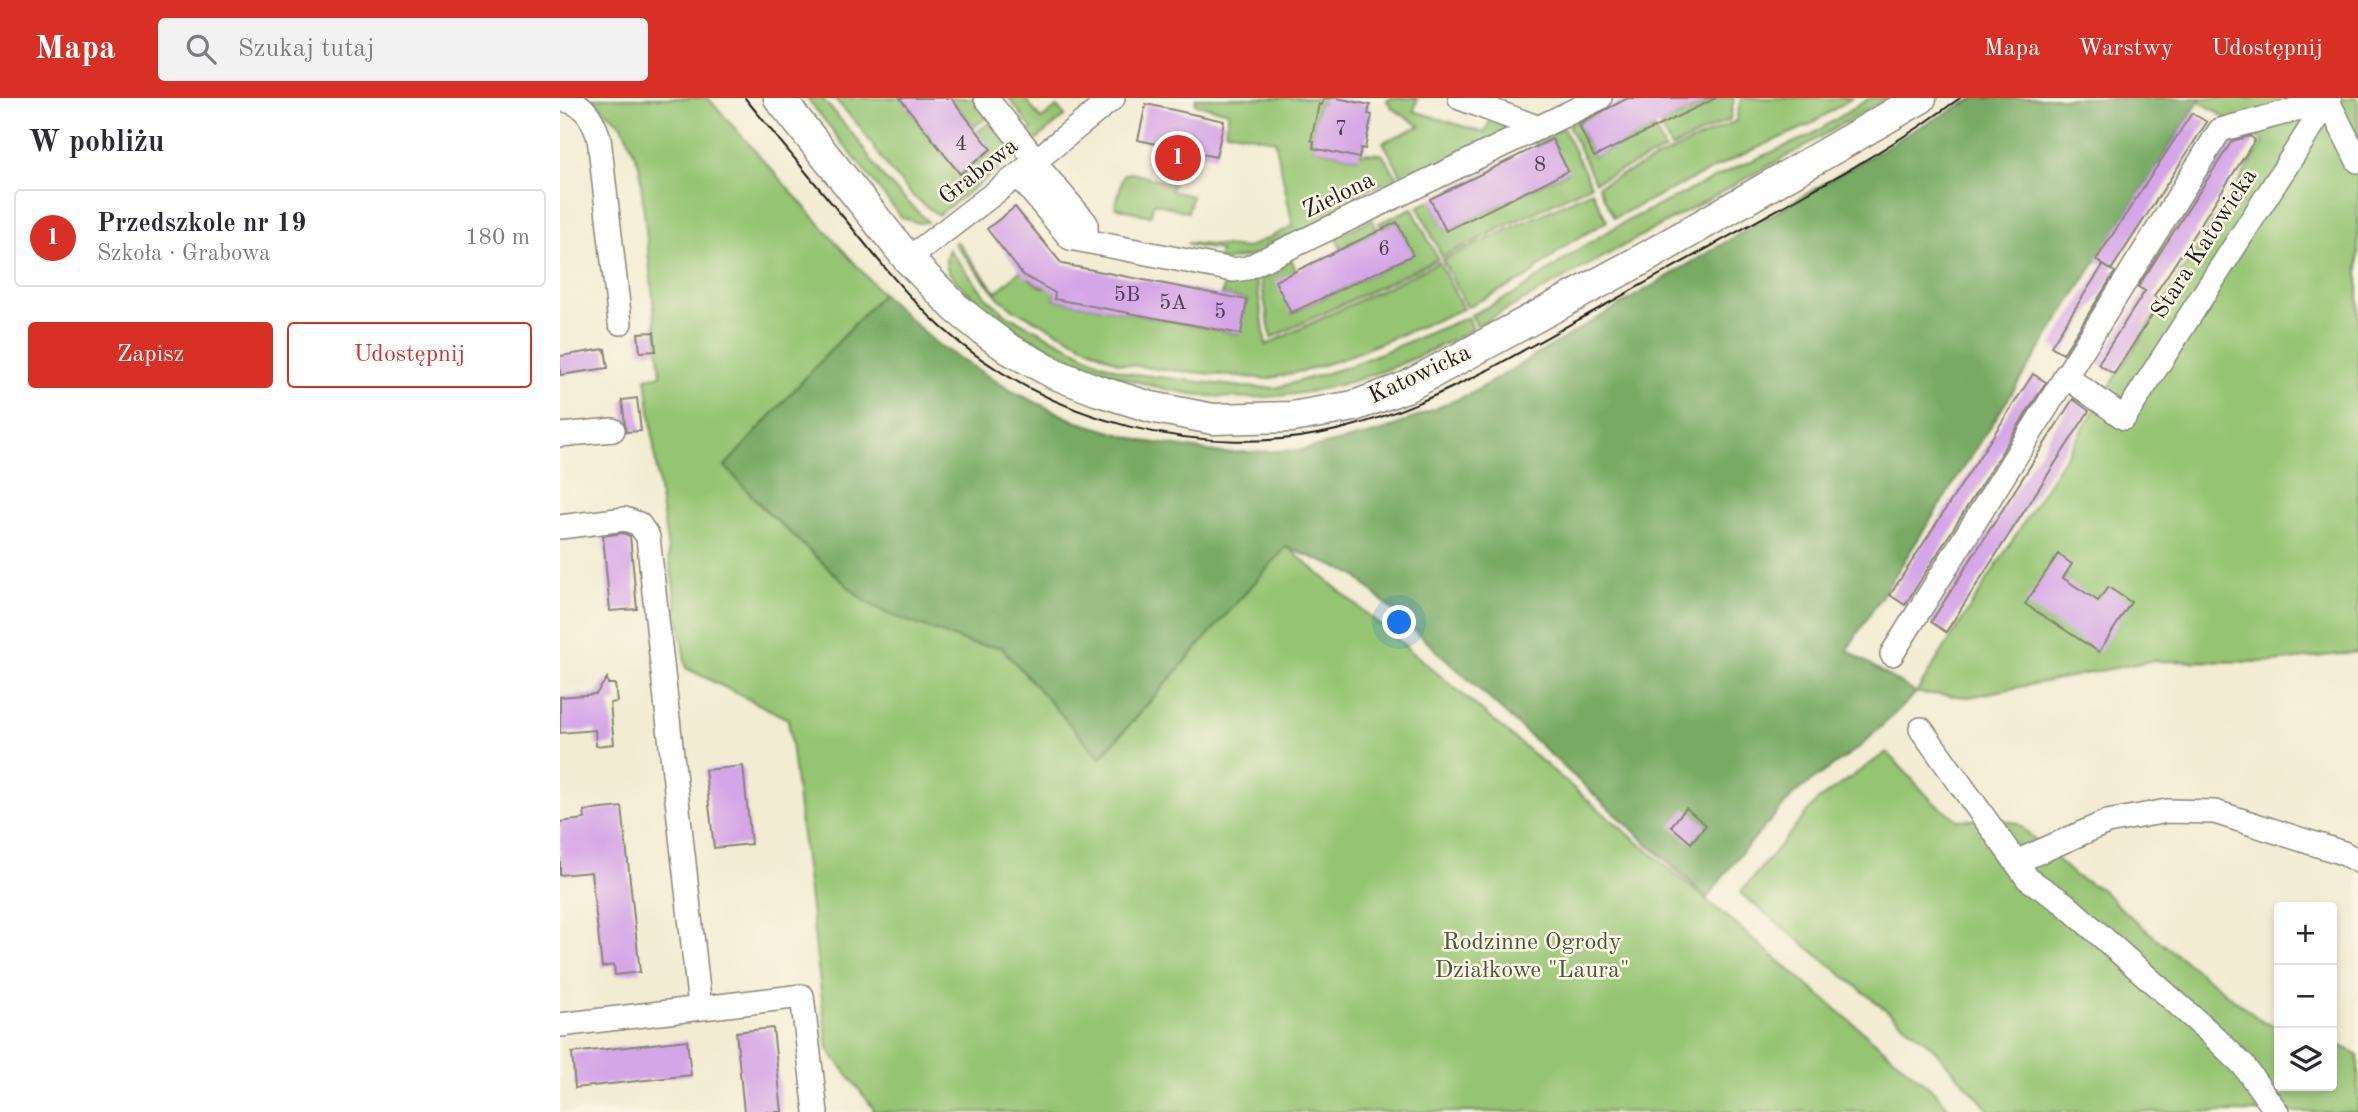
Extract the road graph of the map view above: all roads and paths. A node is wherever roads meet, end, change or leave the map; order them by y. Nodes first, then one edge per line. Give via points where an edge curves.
1 (779, 98) edge
2 (986, 98) edge
3 (1113, 98) edge
4 (1460, 98) edge
5 (1921, 98) edge
6 (560, 99) edge
7 (1589, 100) edge
8 (2329, 100) edge
9 (1539, 128) junction
10 (2358, 161) edge
11 (1029, 166) junction
12 (908, 259) junction
13 (620, 323) dead end
14 (2065, 376) junction
15 (613, 430) dead end
16 (560, 435) edge
17 (560, 527) edge
18 (1892, 654) dead end
19 (1921, 729) dead end
20 (2358, 861) edge
21 (2016, 862) junction
22 (700, 1008) junction
23 (560, 1025) edge
24 (816, 1112) edge
25 (2277, 1112) edge

1 - 12 main road, Katowicka
2 - 11 street, Zielona
3 - 11 street, Grabowa
4 - 9 street
5 - 12 main road, Katowicka via 1643,259 1406,387 1354,406 1292,416 1213,419 1151,407 1055,374 1009,349 973,322
6 - 13 street via 584,107 599,138
7 - 9 street, Zielona
8 - 10 street
8 - 14 street via 2220,130
8 - 14 street, Stara Katowicka via 2124,418
9 - 11 street, Zielona via 1247,268 1233,270 1070,238
11 - 12 street, Grabowa
14 - 18 street
15 - 16 street
17 - 22 street via 625,519 639,524 648,537
19 - 21 street
20 - 21 street via 2215,812 2166,811 2107,822
21 - 25 street via 2028,879 2064,903 2209,1032 2243,1065
22 - 23 street
22 - 24 street via 802,996

